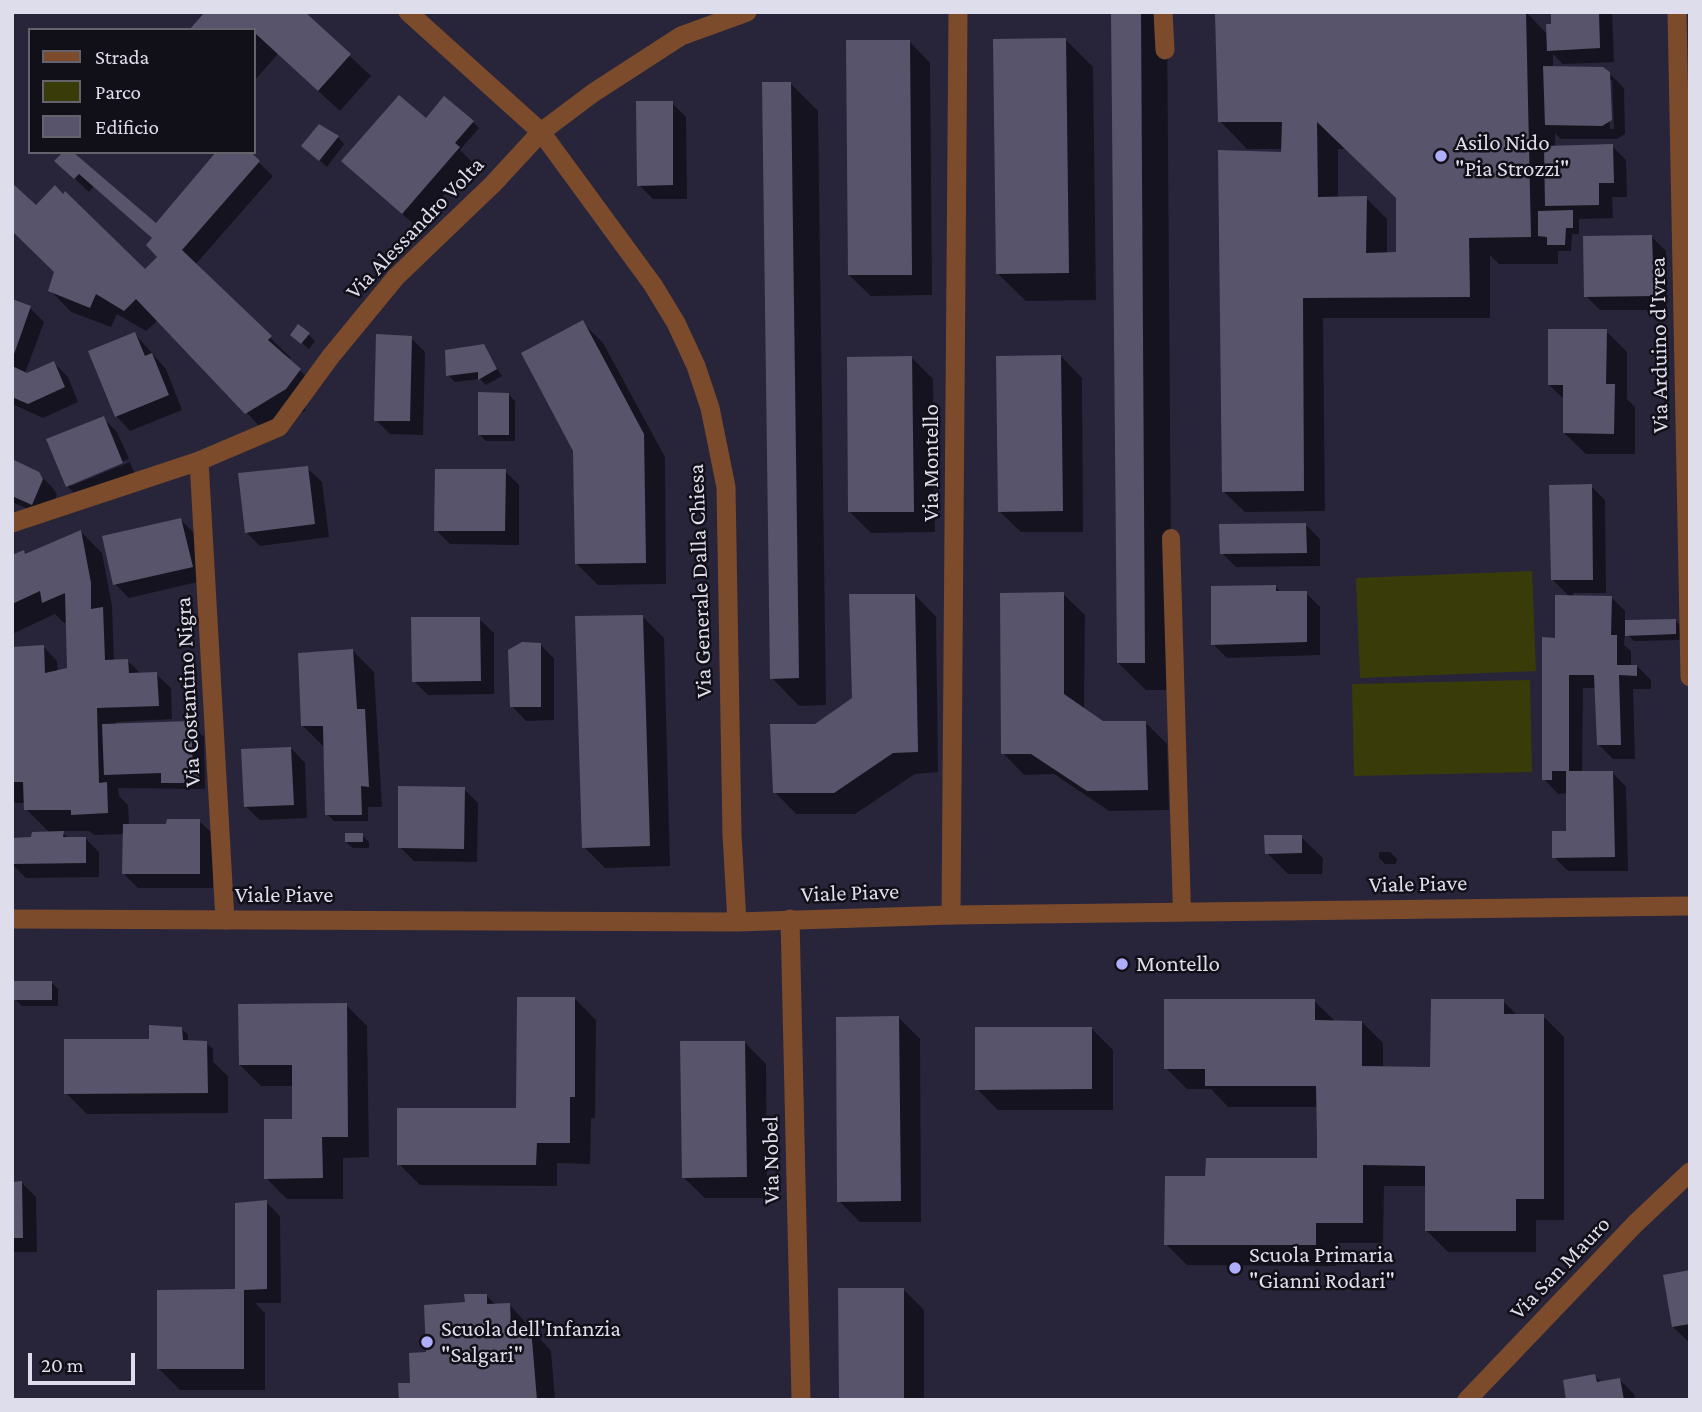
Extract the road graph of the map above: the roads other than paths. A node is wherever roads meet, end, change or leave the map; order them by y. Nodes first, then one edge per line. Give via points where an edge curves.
1 (408, 12) edge
2 (747, 12) edge
3 (958, 12) edge
4 (1163, 12) edge
5 (1677, 12) edge
6 (1165, 50) dead end
7 (541, 132) junction
8 (199, 461) junction
9 (15, 520) edge
10 (1171, 538) dead end
11 (1690, 677) edge
12 (1690, 906) edge
13 (1182, 912) junction
14 (951, 915) junction
15 (12, 919) edge
16 (790, 919) junction
17 (225, 920) junction
18 (737, 922) junction
19 (1690, 1172) edge
20 (802, 1400) edge
21 (1467, 1400) edge

1 - 7 street, Via Generale Dalla Chiesa
2 - 7 street, Via Alessandro Volta via 681,36
3 - 14 street, Via Montello
4 - 6 street
5 - 11 street, Via Arduino d'Ivrea
7 - 8 street, Via Alessandro Volta via 396,277 279,427
7 - 18 street, Via Generale Dalla Chiesa via 653,285 696,366 710,408 726,487
8 - 9 street, Via Alessandro Volta
8 - 17 street, Via Costantino Nigra
10 - 13 lane
12 - 13 street, Viale Piave
13 - 14 street, Viale Piave
14 - 16 street, Viale Piave
15 - 17 street, Viale Piave
16 - 18 street, Viale Piave
16 - 20 street, Via Nobel
17 - 18 street, Viale Piave
19 - 21 street, Via San Mauro via 1634,1224

